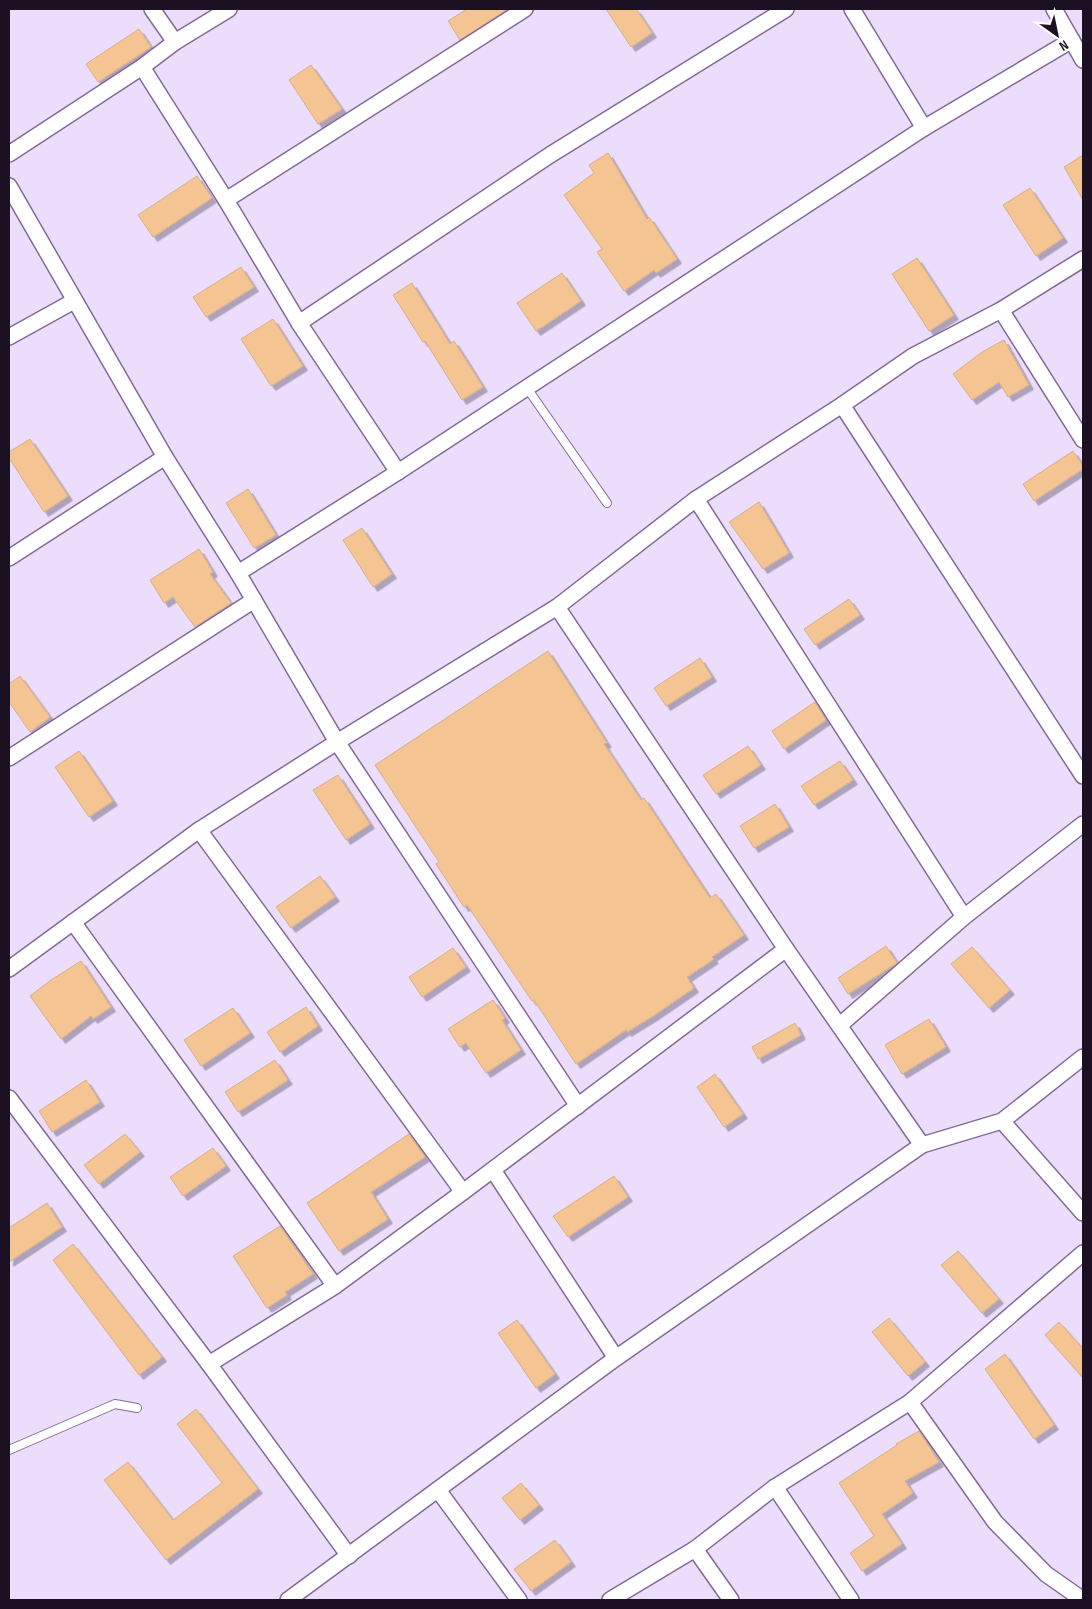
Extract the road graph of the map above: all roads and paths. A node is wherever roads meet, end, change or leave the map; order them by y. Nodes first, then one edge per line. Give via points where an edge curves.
1 (152, 9) edge
2 (229, 9) edge
3 (525, 9) edge
4 (786, 9) edge
5 (852, 9) edge
6 (1054, 9) edge
7 (1072, 40) junction
8 (175, 42) junction
9 (1083, 60) edge
10 (142, 66) junction
11 (924, 128) junction
12 (9, 154) edge
13 (9, 186) edge
14 (226, 200) junction
15 (1083, 260) edge
16 (74, 301) junction
17 (1001, 310) junction
18 (299, 323) junction
19 (9, 336) edge
20 (527, 388) junction
21 (842, 405) junction
22 (1083, 440) edge
23 (165, 457) junction
24 (398, 472) junction
25 (696, 499) junction
26 (607, 503) dead end
27 (9, 558) edge
28 (238, 574) junction
29 (254, 600) junction
30 (558, 607) junction
31 (337, 742) junction
32 (9, 758) edge
33 (1083, 776) edge
34 (1083, 824) edge
35 (199, 830) junction
36 (964, 917) junction
37 (73, 922) junction
38 (786, 950) junction
39 (9, 969) edge
40 (840, 1025) junction
41 (1083, 1057) edge
42 (9, 1098) edge
43 (578, 1106) junction
44 (1002, 1121) junction
45 (922, 1144) junction
46 (493, 1170) junction
47 (463, 1192) junction
48 (1083, 1213) edge
49 (1083, 1253) edge
50 (335, 1286) junction
51 (616, 1358) junction
52 (209, 1364) junction
53 (910, 1402) junction
54 (137, 1408) dead end
55 (9, 1450) edge
56 (775, 1488) junction
57 (438, 1490) junction
58 (695, 1550) junction
59 (349, 1556) junction
60 (298, 1598) edge
61 (520, 1600) edge
62 (610, 1600) edge
63 (731, 1600) edge
64 (851, 1600) edge
65 (1083, 1600) edge

1 - 8 street
2 - 8 street
3 - 14 street
4 - 18 street via 550,155
5 - 11 street
6 - 7 street
7 - 9 street
7 - 11 street
8 - 10 street
10 - 12 street
10 - 14 street
11 - 20 street
13 - 16 street
14 - 18 street
15 - 17 street
16 - 19 street
16 - 23 street
17 - 21 street via 913,356
17 - 22 street
18 - 24 street
20 - 24 street
20 - 26 lane
21 - 25 street
21 - 33 street
23 - 27 street
23 - 28 street
24 - 28 street
25 - 30 street
25 - 36 street
28 - 29 street
29 - 31 street
29 - 32 street
30 - 31 street
30 - 38 street
31 - 35 street
31 - 43 street
34 - 36 street
35 - 37 street
35 - 47 street
36 - 40 street
37 - 39 street
37 - 50 street
38 - 40 street
38 - 43 street
40 - 45 street
41 - 44 street
42 - 52 street
43 - 46 street
44 - 45 street
44 - 48 street
45 - 51 street
46 - 47 street
46 - 51 street
47 - 50 street
49 - 53 street
50 - 52 street
51 - 57 street
52 - 59 street
53 - 56 street
53 - 65 street via 995,1522 1046,1574
54 - 55 lane via 115,1404
56 - 58 street
56 - 64 street
57 - 59 street
57 - 61 street
58 - 62 street
58 - 63 street
59 - 60 street

